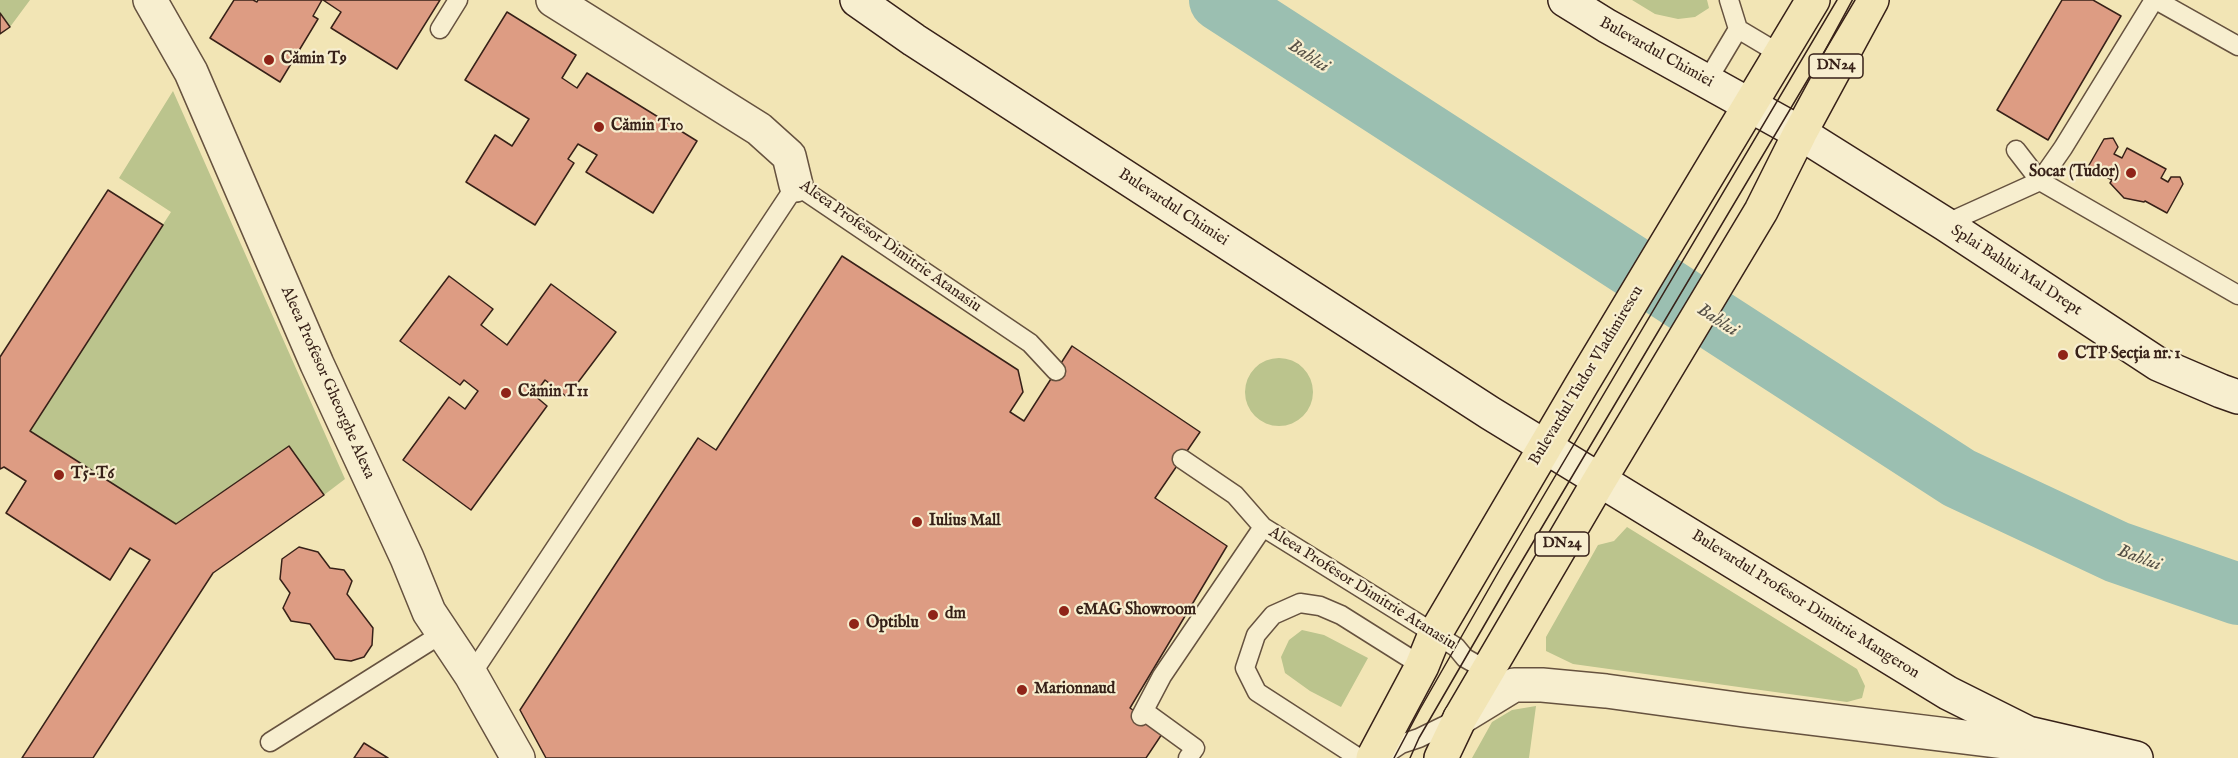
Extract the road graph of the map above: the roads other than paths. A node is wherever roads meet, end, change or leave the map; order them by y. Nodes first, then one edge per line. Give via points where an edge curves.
1 (150, 0) edge
2 (458, 0) edge
3 (553, 0) edge
4 (857, 0) edge
5 (1565, 0) edge
6 (1729, 0) edge
7 (1813, 0) edge
8 (1872, 0) edge
9 (2155, 0) edge
10 (440, 29) dead end
11 (1738, 29) junction
12 (2238, 46) edge
13 (1780, 54) junction
14 (1707, 81) junction
15 (1749, 104) junction
16 (1800, 133) junction
17 (2016, 150) dead end
18 (2040, 181) junction
19 (796, 185) junction
20 (1945, 224) junction
21 (2238, 296) edge
22 (1056, 371) dead end
23 (2238, 397) edge
24 (1490, 413) joint
25 (1545, 445) junction
26 (1182, 459) dead end
27 (1599, 481) junction
28 (1263, 527) junction
29 (443, 633) junction
30 (1435, 634) junction
31 (1422, 666) junction
32 (1488, 671) junction
33 (471, 675) junction
34 (1460, 718) junction
35 (270, 742) dead end
36 (2130, 757) edge
37 (518, 758) edge
38 (1188, 758) edge
39 (1359, 758) edge
40 (1373, 758) edge
41 (1380, 758) edge
42 (1441, 758) edge

1 - 29 main road, Aleea Profesor Gheorghe Alexa via 191,72 317,364 429,612
2 - 10 lane
3 - 19 main road, Aleea Profesor Dimitrie Atanasiu via 759,129 789,156
4 - 24 main road, Bulevardul Chimiei
5 - 14 main road, Bulevardul Chimiei
6 - 11 lane
7 - 13 main road, Bulevardul Tudor Vladimirescu
8 - 16 main road, DN24
9 - 12 lane
9 - 18 lane
11 - 13 lane
11 - 14 lane
13 - 15 main road, Bulevardul Tudor Vladimirescu
14 - 15 main road, Bulevardul Chimiei
15 - 16 main road, Bulevardul Chimiei
15 - 25 main road, Bulevardul Tudor Vladimirescu
16 - 20 main road, Splai Bahlui Mal Drept
16 - 27 main road, DN24 via 1761,211
17 - 18 lane
18 - 20 lane
18 - 21 lane
19 - 22 lane, Aleea Profesor Dimitrie Atanasiu via 1030,343
19 - 33 lane
20 - 23 main road, Splai Bahlui Mal Drept via 2158,364
24 - 25 main road, Bulevardul Profesor Dimitrie Mangeron
25 - 27 main road, Bulevardul Profesor Dimitrie Mangeron
25 - 30 main road, Bulevardul Tudor Vladimirescu
26 - 28 lane, Aleea Profesor Dimitrie Atanasiu via 1235,495
27 - 32 main road, DN24
27 - 36 main road, Bulevardul Profesor Dimitrie Mangeron via 1948,693 2028,733
28 - 30 lane, Aleea Profesor Dimitrie Atanasiu
28 - 38 lane via 1162,676 1143,713 1195,747
29 - 33 main road, Aleea Profesor Gheorghe Alexa
29 - 35 lane
30 - 31 main road, Bulevardul Tudor Vladimirescu
30 - 32 lane, Aleea Profesor Dimitrie Atanasiu
31 - 39 lane via 1320,606 1300,603 1273,615 1256,635 1245,668 1257,692
31 - 40 main road, Bulevardul Tudor Vladimirescu
32 - 34 main road, DN24
33 - 37 main road, Aleea Profesor Gheorghe Alexa
34 - 36 main road via 1514,686 1542,685
34 - 41 lane via 1401,744
34 - 42 main road, DN24

